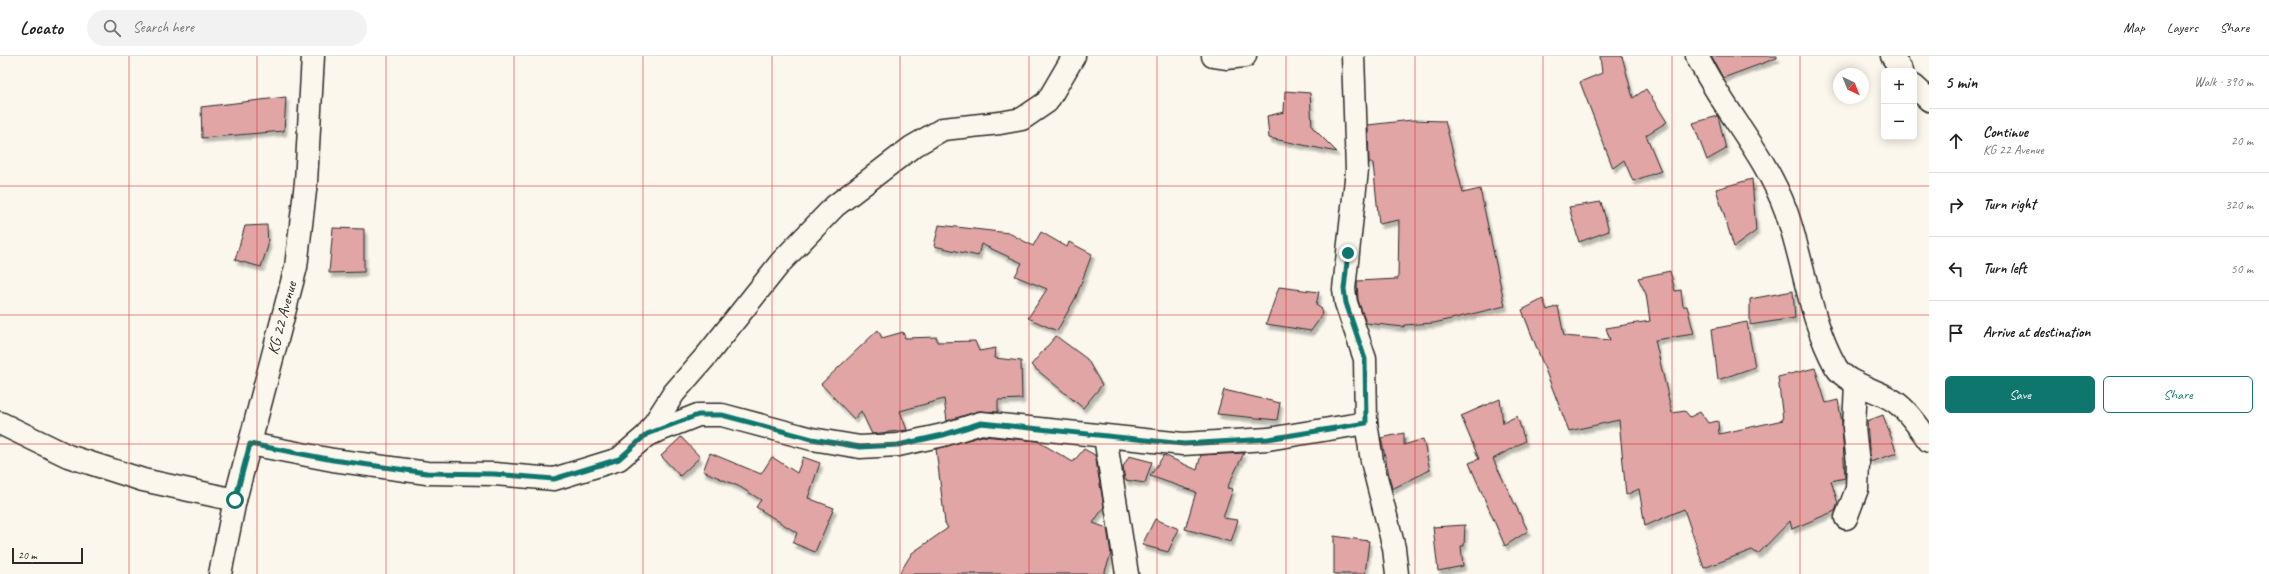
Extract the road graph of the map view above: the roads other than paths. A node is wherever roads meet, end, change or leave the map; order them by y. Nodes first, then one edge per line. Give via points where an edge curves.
1 (313, 56) edge
2 (1074, 56) edge
3 (1213, 56) edge
4 (1245, 56) edge
5 (1353, 56) edge
6 (1697, 56) edge
7 (1892, 56) edge
8 (1900, 68) edge
9 (1917, 89) edge
10 (1929, 100) edge
11 (1856, 383) junction
12 (0, 423) edge
13 (1366, 423) junction
14 (647, 434) junction
15 (1105, 437) junction
16 (1929, 441) edge
17 (250, 444) junction
18 (235, 500) junction
19 (1846, 518) dead end
20 (220, 574) edge
21 (1127, 574) edge
22 (1397, 574) edge

1 - 17 street, KG 22 Avenue via 306,182 296,267
2 - 14 street via 1047,102 1022,118 943,129 912,147 835,206 781,262 674,393
3 - 4 street
5 - 13 street via 1357,170 1344,289 1346,303 1365,359
6 - 11 street via 1722,101 1769,173 1786,211 1804,283 1823,338 1837,368
7 - 8 street
9 - 10 street
11 - 16 street via 1898,404
11 - 19 street via 1854,428 1858,463 1857,490
12 - 18 street via 68,456 142,480
13 - 15 street via 1268,439 1184,444
13 - 22 street via 1372,461 1394,548
14 - 15 street via 698,415 722,415 812,439 860,447 898,445 981,423
14 - 17 street via 619,459 554,479 494,474 427,473 333,460
15 - 21 street
17 - 18 street, KG 22 Avenue
18 - 20 street, KG 22 Avenue

